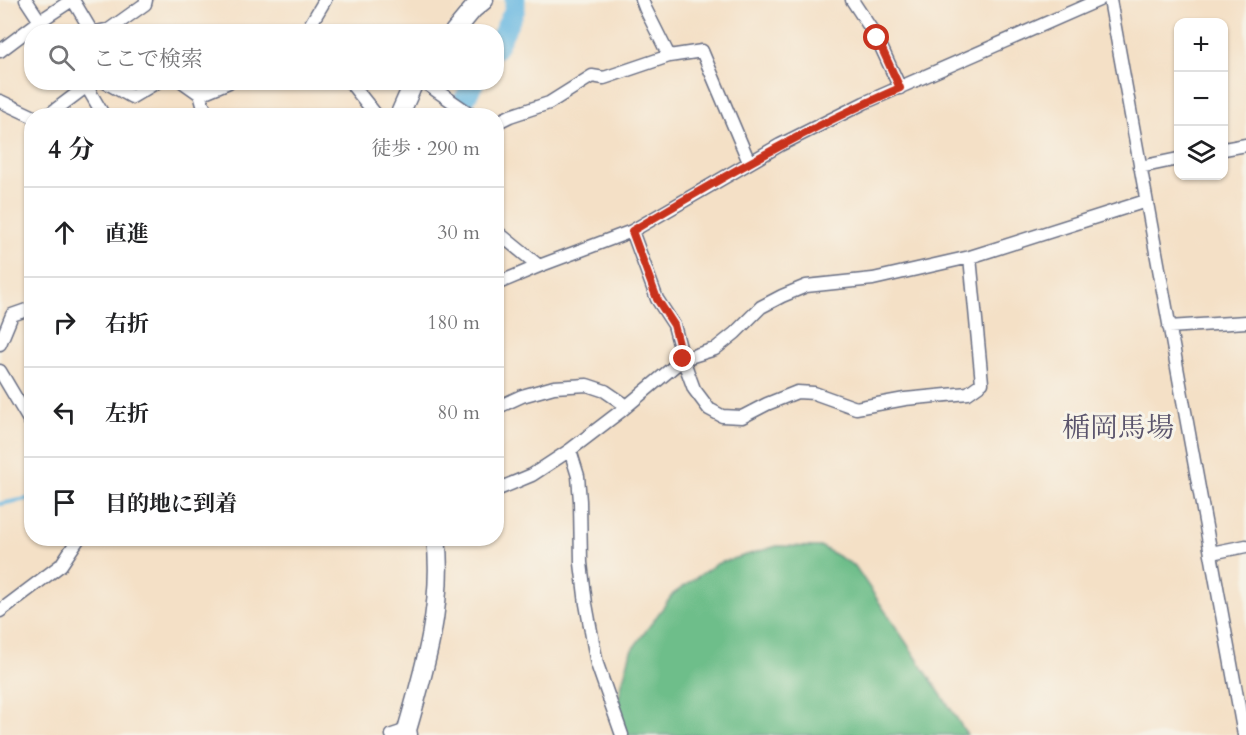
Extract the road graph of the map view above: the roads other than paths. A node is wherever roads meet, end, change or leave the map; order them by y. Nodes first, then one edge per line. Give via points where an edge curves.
1 (26, 0) edge
2 (72, 0) edge
3 (146, 0) edge
4 (325, 0) edge
5 (642, 0) edge
6 (852, 0) edge
7 (1099, 0) edge
8 (1110, 0) edge
9 (475, 3) edge
10 (43, 24) edge
11 (46, 24) edge
12 (88, 24) edge
13 (118, 24) edge
14 (311, 24) edge
15 (460, 24) edge
16 (24, 37) edge
17 (0, 51) edge
18 (669, 56) junction
19 (900, 88) junction
20 (79, 90) edge
21 (89, 90) edge
22 (119, 90) edge
23 (144, 90) edge
24 (194, 90) edge
25 (210, 90) edge
26 (356, 90) edge
27 (410, 90) edge
28 (436, 90) edge
29 (200, 94) junction
30 (0, 101) edge
31 (57, 108) edge
32 (100, 108) edge
33 (204, 108) edge
34 (370, 108) edge
35 (403, 108) edge
36 (462, 108) edge
37 (24, 112) edge
38 (504, 119) edge
39 (1246, 145) edge
40 (1228, 148) edge
41 (1174, 160) edge
42 (750, 162) junction
43 (1140, 167) junction
44 (1146, 201) junction
45 (632, 231) junction
46 (504, 238) edge
47 (970, 257) junction
48 (539, 266) junction
49 (504, 281) edge
50 (24, 311) edge
51 (1246, 322) edge
52 (1169, 327) junction
53 (0, 344) edge
54 (683, 359) junction
55 (0, 371) edge
56 (504, 404) edge
57 (627, 406) junction
58 (24, 412) edge
59 (570, 450) junction
60 (504, 487) edge
61 (74, 546) edge
62 (437, 546) edge
63 (1246, 546) edge
64 (1211, 553) junction
65 (0, 611) edge
66 (1244, 728) edge
67 (402, 733) edge
68 (622, 735) edge

1 - 10 street
2 - 11 street
2 - 12 street
3 - 13 street
4 - 14 street
5 - 18 street
6 - 19 street via 877,38
7 - 19 street
8 - 43 street
9 - 15 street
16 - 17 street
18 - 38 street via 604,78 592,76 549,103
18 - 42 street via 702,51
19 - 42 street
20 - 31 street
21 - 32 street
22 - 23 street via 132,97
24 - 29 street
25 - 29 street
26 - 34 street
27 - 35 street
28 - 36 street
29 - 33 street
30 - 37 street
39 - 40 street
41 - 43 street
42 - 45 street
43 - 44 street
44 - 47 street
44 - 52 street
45 - 48 street
45 - 54 street via 657,299 674,325
46 - 48 street
47 - 54 street via 873,279 806,286 761,308 715,349
47 - 54 street via 982,383 968,393 856,408 814,393 797,392 742,417 722,416 709,409 694,389
48 - 49 street
50 - 53 street via 12,315
51 - 52 street
52 - 64 street
54 - 57 street
55 - 58 street
56 - 57 street via 554,387 587,385 605,391
57 - 59 street
59 - 60 street via 532,475
59 - 68 street via 578,476 586,604 597,664
61 - 65 street via 61,565
62 - 67 street via 436,608 424,672
63 - 64 street
64 - 66 street

